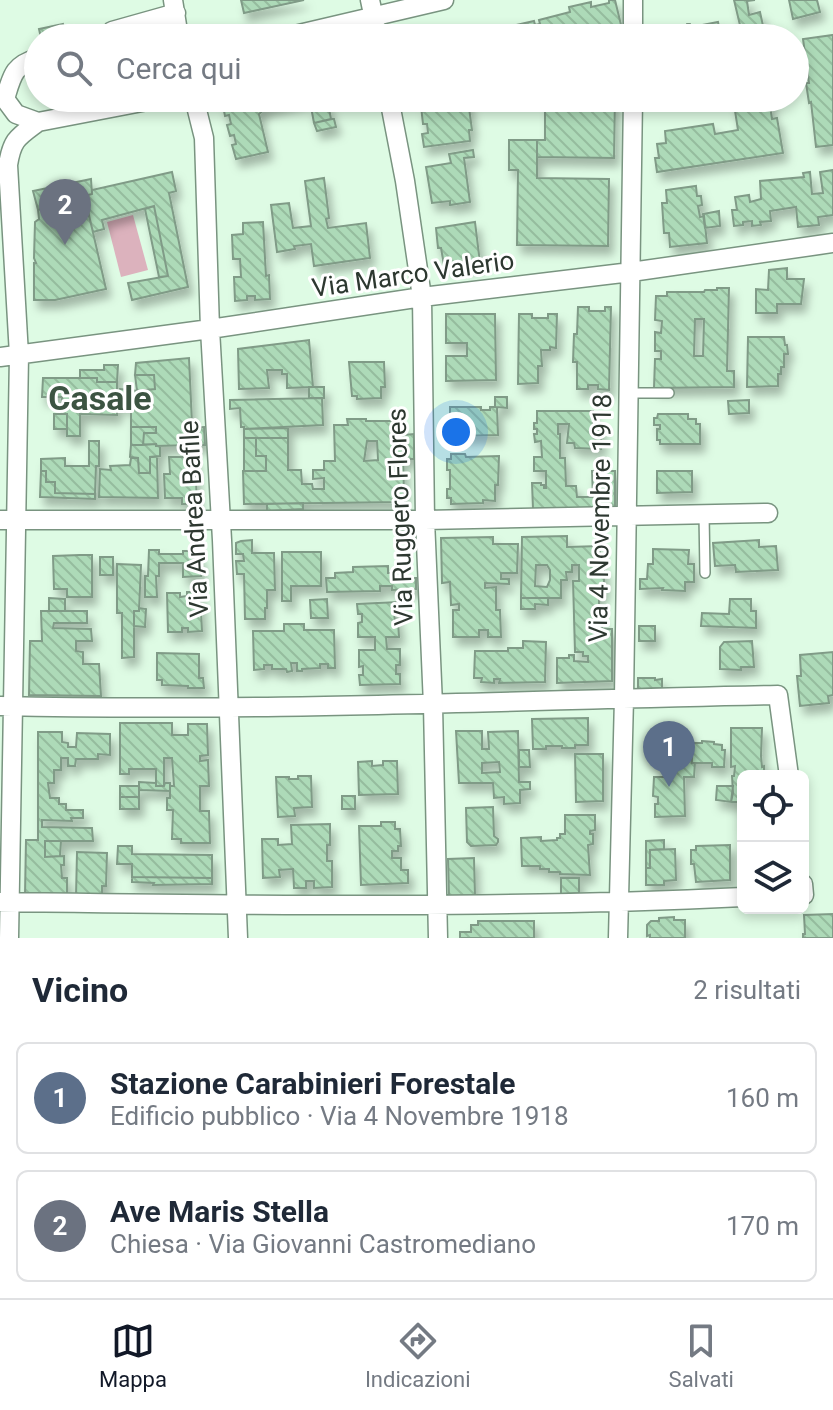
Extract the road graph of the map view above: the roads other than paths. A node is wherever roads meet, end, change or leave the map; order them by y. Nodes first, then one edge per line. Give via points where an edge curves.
1 (444, 0) edge
2 (633, 0) edge
3 (174, 6) edge
4 (372, 8) edge
5 (130, 24) edge
6 (324, 24) edge
7 (633, 24) edge
8 (24, 62) edge
9 (2, 100) edge
10 (88, 112) edge
11 (198, 112) edge
12 (392, 112) edge
13 (633, 112) edge
14 (38, 122) junction
15 (833, 243) edge
16 (631, 272) junction
17 (422, 297) junction
18 (210, 329) junction
19 (19, 355) junction
20 (0, 357) edge
21 (628, 393) junction
22 (669, 393) dead end
23 (768, 513) dead end
24 (704, 514) junction
25 (625, 517) junction
26 (8, 520) edge
27 (221, 520) junction
28 (425, 520) junction
29 (705, 573) dead end
30 (624, 698) junction
31 (433, 705) junction
32 (7, 706) edge
33 (227, 708) junction
34 (788, 770) edge
35 (737, 897) edge
36 (5, 902) edge
37 (619, 903) junction
38 (437, 905) junction
39 (236, 906) junction
40 (9, 938) edge
41 (238, 938) edge
42 (438, 938) edge
43 (618, 938) edge

1 - 4 street
2 - 7 street
3 - 5 street
4 - 6 street
8 - 9 street
9 - 14 street via 16,114
10 - 14 street
11 - 18 street, Via Andrea Bafile via 204,138
12 - 17 street, Via Ruggero Flores
13 - 16 street, Via 4 Novembre 1918
14 - 19 street via 15,139 8,165
15 - 16 street, Via Marco Valerio
16 - 17 street, Via Marco Valerio
16 - 21 street, Via 4 Novembre 1918
17 - 18 street, Via Marco Valerio
17 - 28 street, Via Ruggero Flores
18 - 19 street, Via Marco Valerio
18 - 27 street, Via Andrea Bafile
19 - 20 street, Via Marco Valerio
19 - 26 street
21 - 22 lane
21 - 25 street, Via 4 Novembre 1918
23 - 24 street
24 - 25 street
24 - 29 lane
25 - 28 street
25 - 30 street, Via 4 Novembre 1918
26 - 27 street
26 - 32 street
27 - 28 street
27 - 33 street, Via Andrea Bafile
28 - 31 street, Via Ruggero Flores
30 - 31 street
30 - 34 street via 778,695
30 - 37 street, Via 4 Novembre 1918
31 - 33 street
31 - 38 street, Via Ruggero Flores
32 - 33 street
32 - 36 street
33 - 39 street, Via Andrea Bafile
35 - 37 street
36 - 39 street
36 - 40 street
37 - 38 street
37 - 43 street, Via 4 Novembre 1918
38 - 39 street
38 - 42 street, Via Ruggero Flores
39 - 41 street, Via Andrea Bafile

